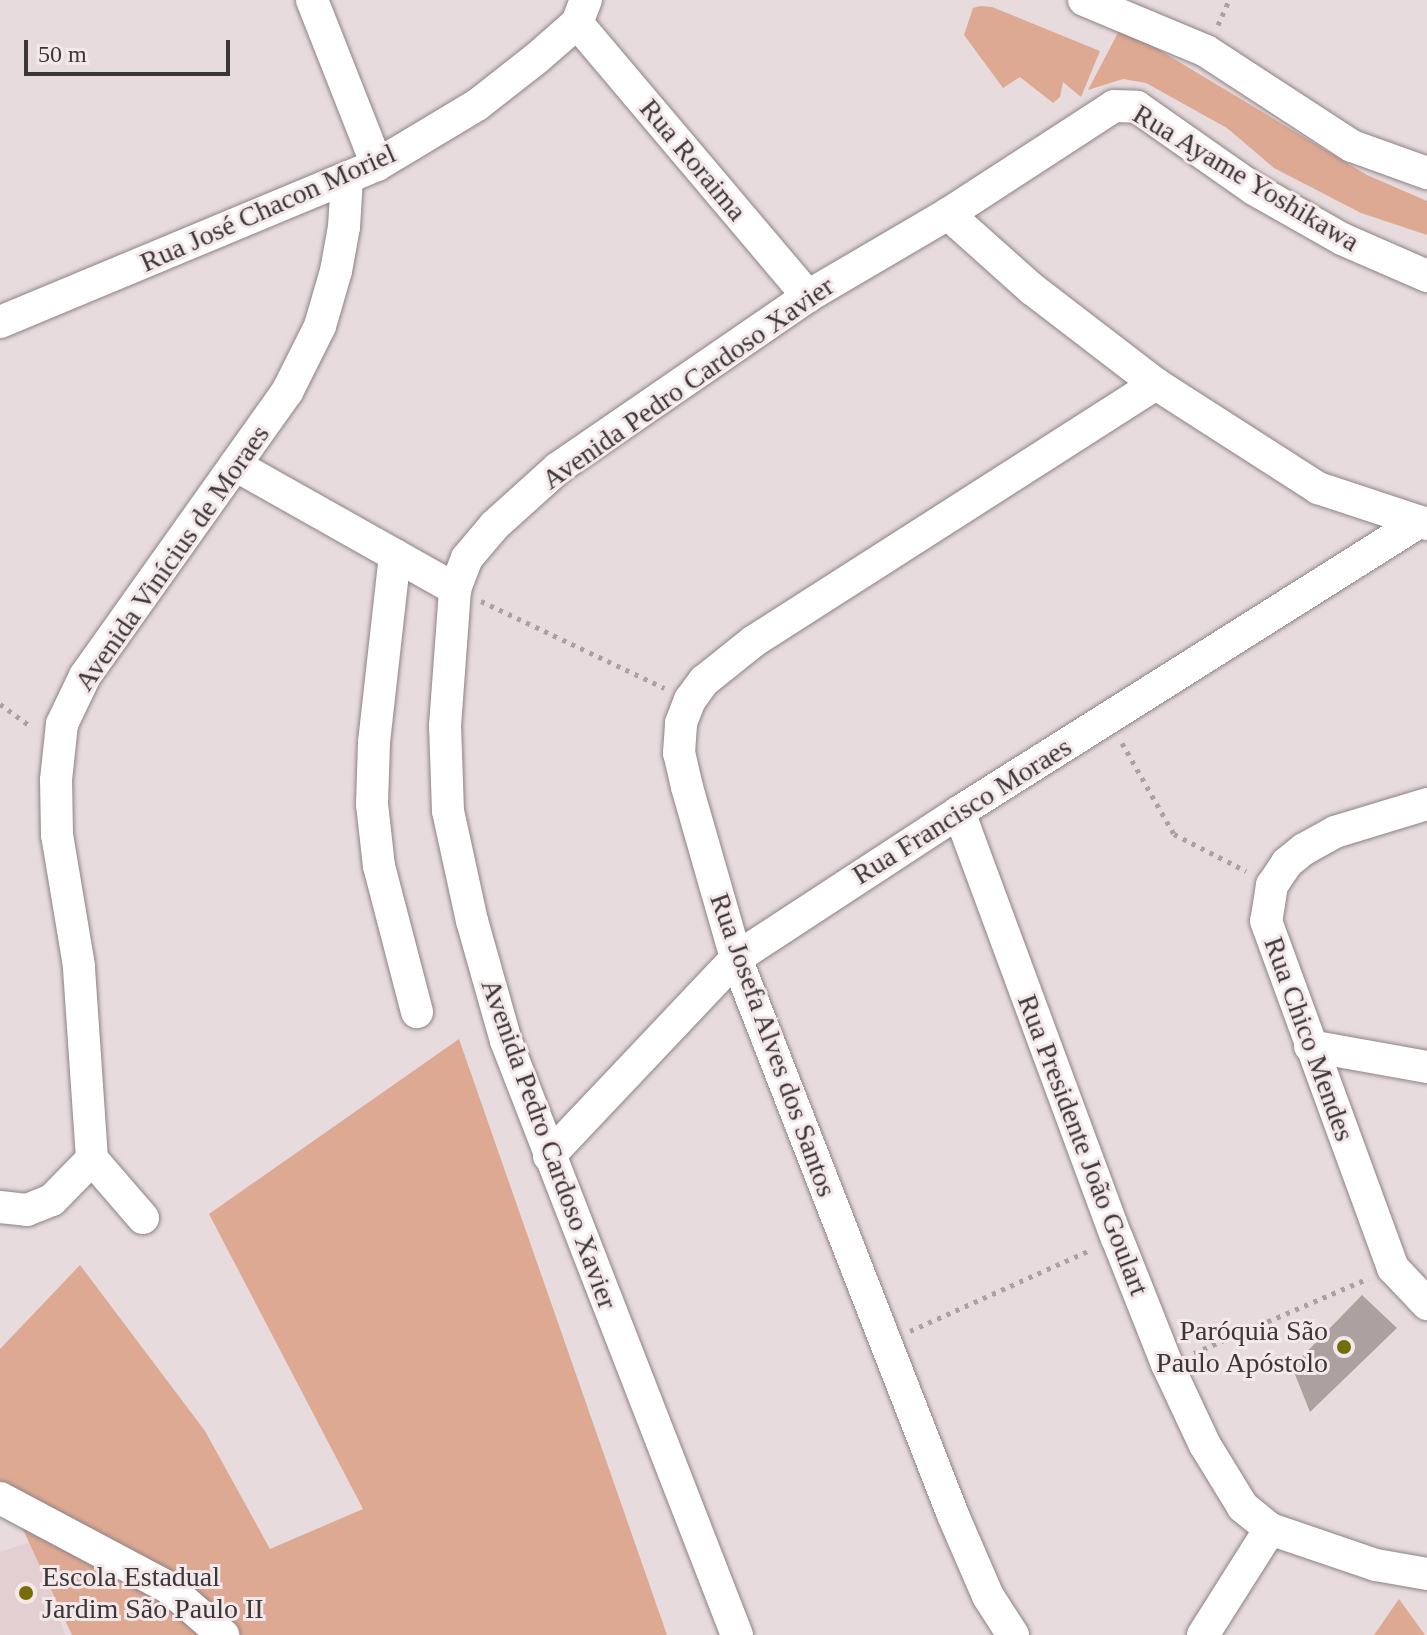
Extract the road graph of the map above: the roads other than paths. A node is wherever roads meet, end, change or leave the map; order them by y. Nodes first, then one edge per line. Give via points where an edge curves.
1 (312, 0) edge
2 (1084, 0) edge
3 (582, 11) edge
4 (1108, 109) joint
5 (377, 165) junction
6 (1427, 173) edge
7 (347, 178) junction
8 (948, 214) junction
9 (1427, 276) edge
10 (808, 296) junction
11 (0, 322) edge
12 (1156, 384) junction
13 (235, 465) junction
14 (1423, 523) edge
15 (395, 555) junction
16 (455, 589) junction
17 (1427, 804) edge
18 (959, 812) junction
19 (736, 958) junction
20 (417, 1012) dead end
21 (1310, 1046) junction
22 (1427, 1067) edge
23 (549, 1156) junction
24 (92, 1159) junction
25 (0, 1207) edge
26 (143, 1218) dead end
27 (1427, 1304) edge
28 (0, 1498) edge
29 (1270, 1529) junction
30 (1427, 1574) edge
31 (223, 1635) edge
32 (737, 1635) edge
33 (1013, 1635) edge
34 (1203, 1635) edge

1 - 5 street
2 - 6 street via 1206,51 1352,146
3 - 5 street, Rua José Chacon Moriel via 477,105
3 - 10 street, Rua Roraima
4 - 8 street, Avenida Pedro Cardoso Xavier
4 - 9 street, Rua Ayame Yoshikawa via 1137,107 1254,189 1342,239
5 - 7 street, Rua José Chacon Moriel
7 - 11 street, Rua José Chacon Moriel
7 - 13 street, Avenida Vinícius de Moraes via 344,227 320,326 287,392
8 - 10 street, Avenida Pedro Cardoso Xavier
8 - 12 street via 1032,289
10 - 16 street, Avenida Pedro Cardoso Xavier via 558,468 495,525 467,558
12 - 14 street via 1318,488
12 - 19 street, Rua Josefa Alves dos Santos via 754,641 704,681 690,700 681,723 679,753
13 - 15 street
13 - 24 street, Avenida Vinícius de Moraes via 85,676 62,724 57,835 79,966
14 - 18 street, Rua Francisco Moraes
15 - 16 street
15 - 20 street via 375,727 372,804 379,866
16 - 23 street, Avenida Pedro Cardoso Xavier via 445,726 448,811 506,1041
17 - 21 street, Rua Chico Mendes via 1335,832 1296,856 1272,885 1266,921
18 - 19 street, Rua Francisco Moraes
18 - 29 street, Rua Presidente João Goulart via 1167,1364 1205,1445 1243,1507
19 - 23 street, Rua Francisco Moraes
19 - 33 street, Rua Josefa Alves dos Santos via 982,1582
21 - 22 street
21 - 27 street, Rua Chico Mendes via 1393,1268
23 - 32 street, Avenida Pedro Cardoso Xavier
24 - 25 street via 52,1200 27,1210
24 - 26 street
28 - 31 street via 169,1588
29 - 30 street, Rua Presidente João Goulart via 1376,1565
29 - 34 street

